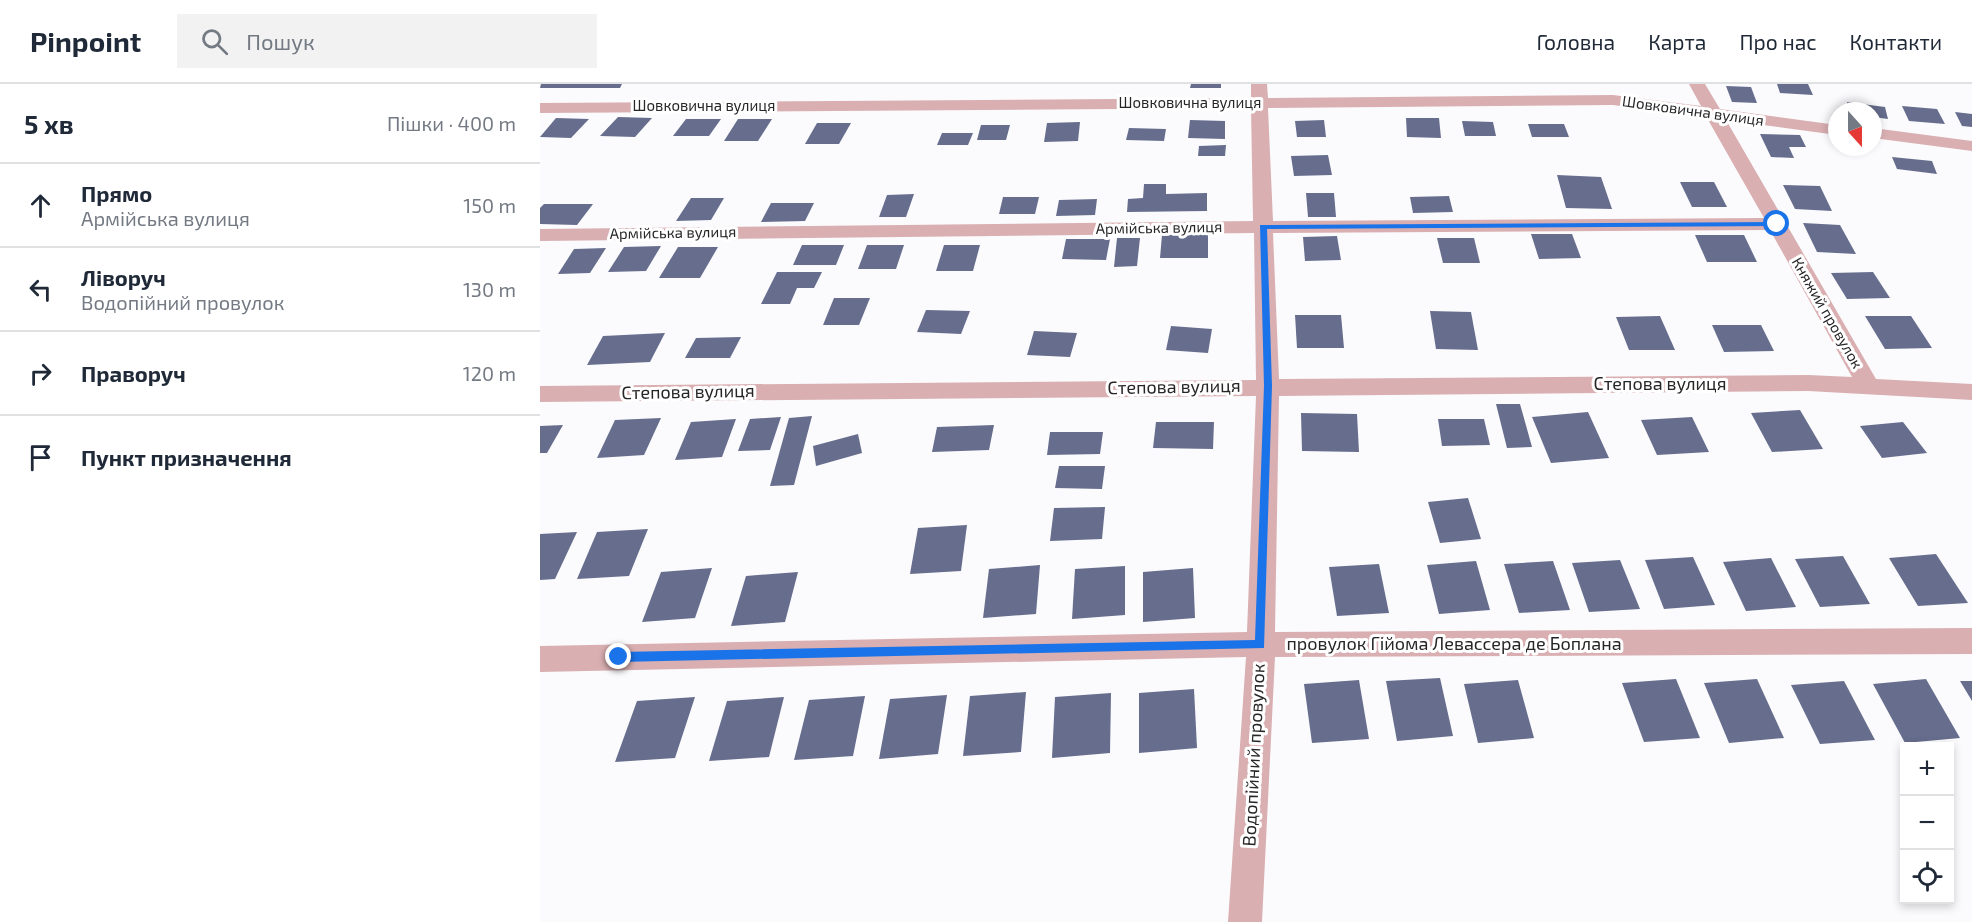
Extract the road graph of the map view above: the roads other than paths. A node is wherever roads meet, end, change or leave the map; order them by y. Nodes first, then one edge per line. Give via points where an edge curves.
1 (906, 84) edge
2 (1456, 84) edge
3 (1697, 84) edge
4 (1259, 93) edge
5 (1461, 101) junction
6 (897, 105) junction
7 (540, 108) edge
8 (1714, 114) junction
9 (1828, 128) edge
10 (1882, 135) edge
11 (1972, 147) edge
12 (1777, 224) junction
13 (1263, 226) junction
14 (540, 235) edge
15 (1868, 385) junction
16 (1268, 386) junction
17 (1961, 392) edge
18 (540, 394) edge
19 (1972, 641) edge
20 (1261, 645) junction
21 (540, 659) edge
22 (1245, 922) edge

1 - 6 street
2 - 5 street
3 - 8 street, Княжий провулок
4 - 5 street, Шовковична вулиця
4 - 6 street, Шовковична вулиця
4 - 13 street, Водопійний провулок
5 - 8 street, Шовковична вулиця via 1613,100
6 - 7 street, Шовковична вулиця
8 - 9 street, Шовковична вулиця
8 - 12 street, Княжий провулок
10 - 11 street
12 - 13 street, Армійська вулиця
12 - 15 street, Княжий провулок
13 - 14 street, Армійська вулиця
13 - 16 street, Водопійний провулок
15 - 16 street, Степова вулиця
15 - 17 street, Степова вулиця
16 - 18 street, Степова вулиця
16 - 20 street, Водопійний провулок
19 - 20 street, провулок Гійома Левассера де Боплана
20 - 21 street, провулок Гійома Левассера де Боплана
20 - 22 street, Водопійний провулок

